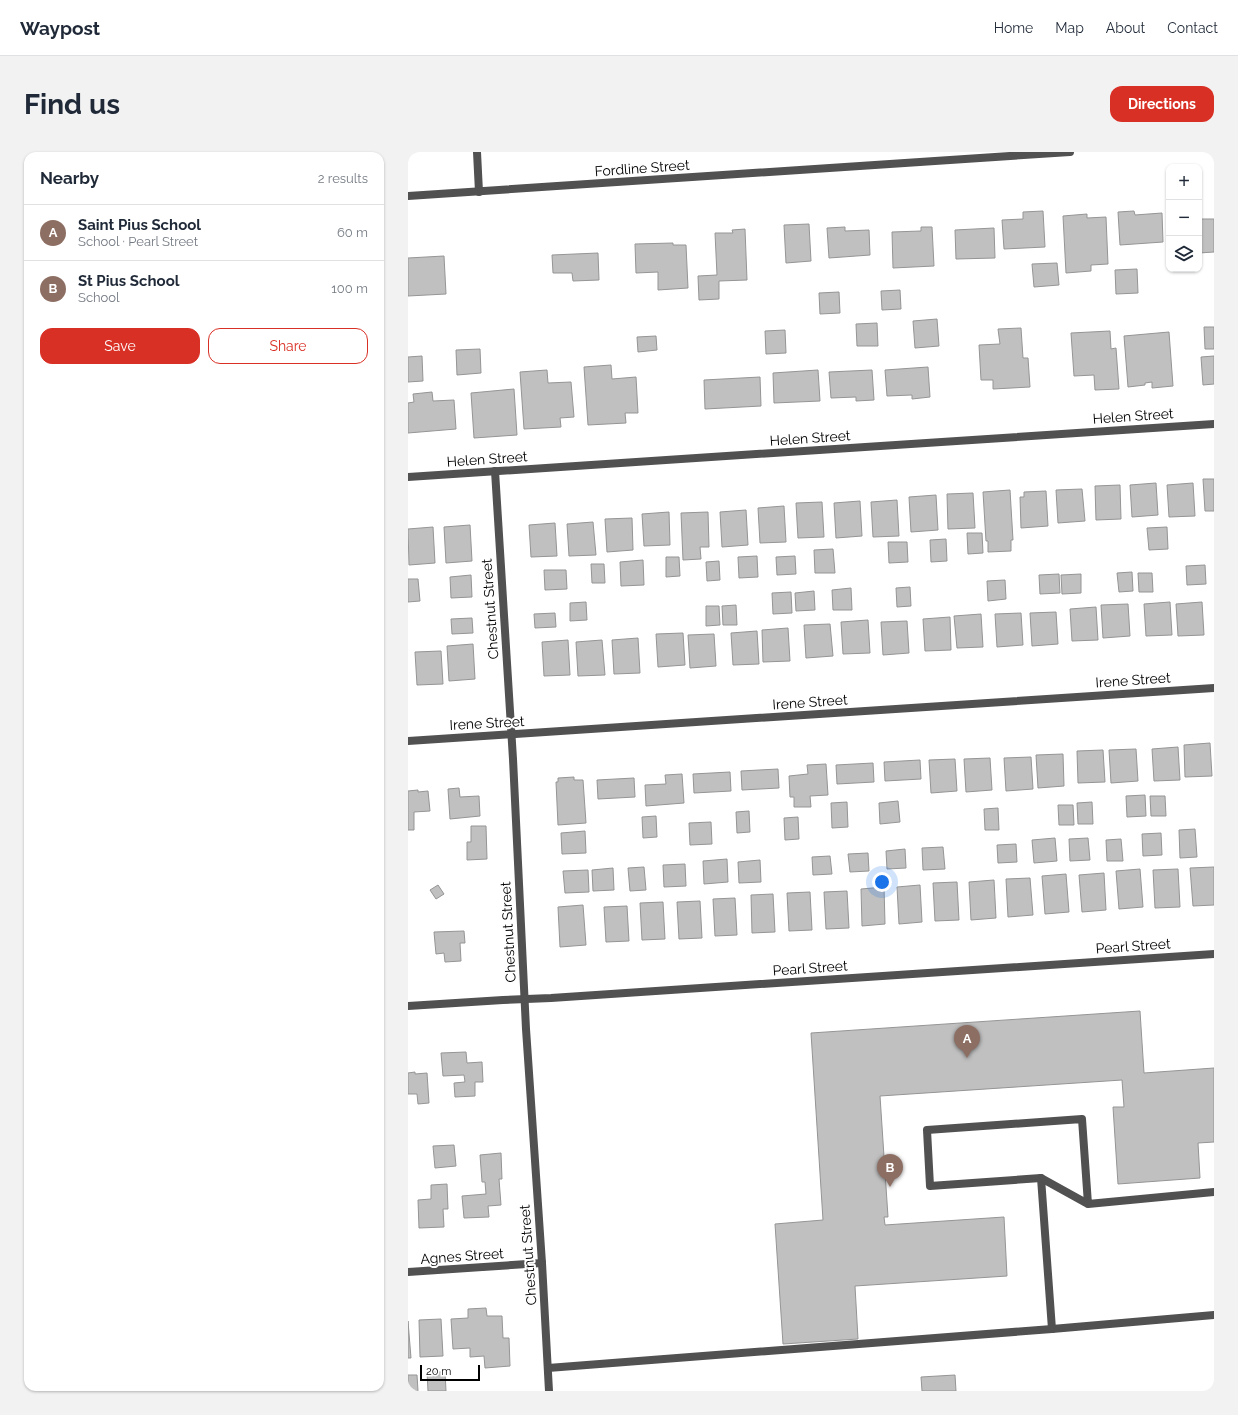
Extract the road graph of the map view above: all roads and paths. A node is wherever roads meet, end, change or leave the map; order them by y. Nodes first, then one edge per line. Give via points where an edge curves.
1 (477, 152) edge
2 (1070, 152) edge
3 (479, 192) junction
4 (408, 196) edge
5 (1214, 424) edge
6 (495, 471) junction
7 (408, 477) edge
8 (1214, 688) edge
9 (511, 734) junction
10 (408, 741) edge
11 (1214, 954) edge
12 (524, 999) junction
13 (408, 1006) edge
14 (1041, 1178) junction
15 (1214, 1192) edge
16 (1088, 1204) junction
17 (542, 1264) junction
18 (408, 1272) edge
19 (1214, 1315) edge
20 (1052, 1329) junction
21 (548, 1368) junction
22 (549, 1391) edge

1 - 3 street
2 - 3 street, Fordline Street
3 - 4 street, Fordline Street
5 - 6 street, Helen Street
6 - 7 street, Helen Street
6 - 9 street, Chestnut Street
8 - 9 street, Irene Street
9 - 10 street, Irene Street
9 - 12 street, Chestnut Street
11 - 12 street, Pearl Street
12 - 13 street, Pearl Street
12 - 17 street, Chestnut Street
14 - 16 street
14 - 16 street via 930,1186 927,1130 1082,1119
14 - 20 street
15 - 16 street
17 - 18 street, Agnes Street
17 - 21 street, Chestnut Street
19 - 20 street
20 - 21 street
21 - 22 street, Chestnut Street

